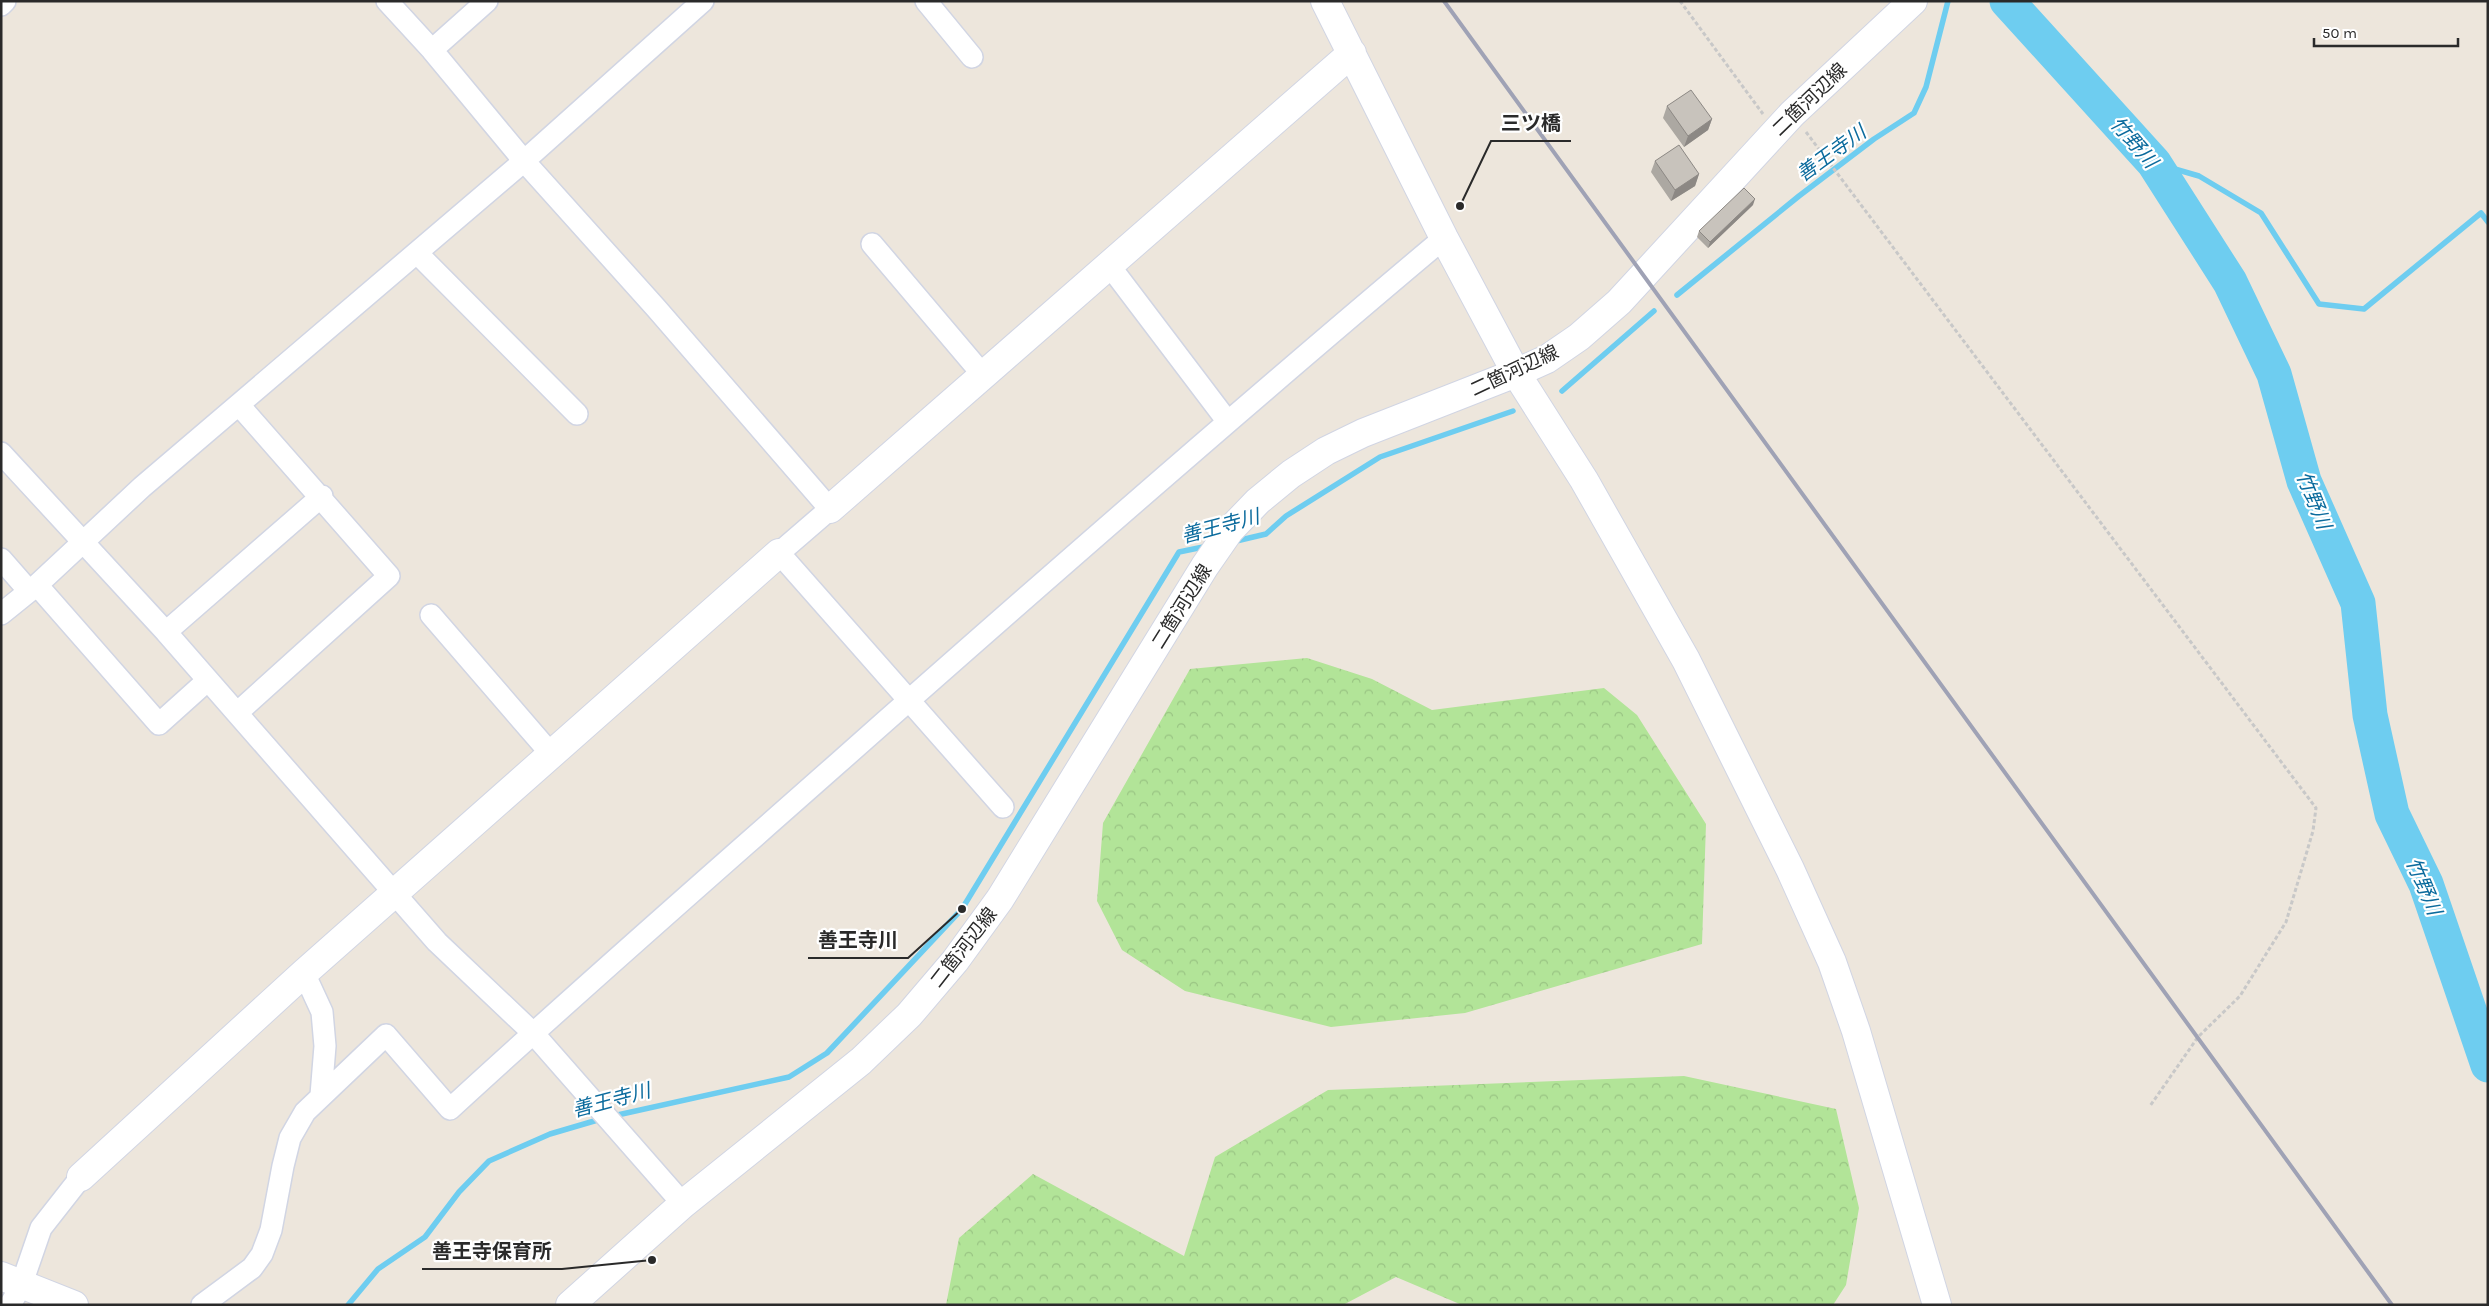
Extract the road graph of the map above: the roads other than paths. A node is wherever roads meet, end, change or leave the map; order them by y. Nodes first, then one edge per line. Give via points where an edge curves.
1 (6, 1) edge
2 (387, 1) edge
3 (487, 1) edge
4 (703, 1) edge
5 (926, 1) edge
6 (1325, 1) edge
7 (1913, 1) edge
8 (1, 5) edge
9 (432, 50) junction
10 (1352, 53) junction
11 (972, 57) dead end
12 (524, 161) junction
13 (1444, 238) junction
14 (872, 244) dead end
15 (417, 253) junction
16 (1109, 265) junction
17 (1516, 374) junction
18 (983, 375) junction
19 (239, 405) junction
20 (577, 414) dead end
21 (1228, 422) junction
22 (1, 453) edge
23 (322, 496) junction
24 (830, 509) junction
25 (82, 542) junction
26 (779, 552) junction
27 (1, 560) edge
28 (33, 588) junction
29 (1, 614) edge
30 (431, 615) dead end
31 (166, 632) junction
32 (208, 680) junction
33 (908, 701) junction
34 (237, 713) junction
35 (552, 755) junction
36 (1003, 807) dead end
37 (395, 894) junction
38 (304, 973) junction
39 (533, 1032) junction
40 (322, 1095) junction
41 (81, 1177) joint
42 (683, 1204) junction
43 (11, 1289) edge
44 (74, 1305) edge
45 (202, 1305) edge
46 (570, 1305) edge
47 (1937, 1305) edge

1 - 8 street
2 - 9 street
3 - 9 street
4 - 12 street
5 - 11 street
6 - 10 street
7 - 17 street, 二箇河辺線 via 1784,122 1619,302 1579,337 1547,359
9 - 12 street
10 - 13 street
10 - 16 street
12 - 15 street
12 - 24 street
13 - 17 street
13 - 21 street
14 - 18 street
15 - 19 street
15 - 20 street
16 - 18 street
16 - 21 street
17 - 42 street, 二箇河辺線 via 1363,433 1326,451 1258,501 1230,530 1205,566 1000,899 955,961 909,1015 861,1061
17 - 47 street via 1584,480 1686,660 1786,860 1824,945 1856,1031
18 - 24 street
19 - 23 street
19 - 25 street
21 - 33 street
22 - 25 street
23 - 31 street
23 - 34 street via 389,576
24 - 26 street
25 - 28 street
25 - 31 street
26 - 33 street
26 - 35 street
27 - 28 street
28 - 29 street
28 - 32 street via 159,724
30 - 35 street
31 - 32 street
32 - 34 street
33 - 36 street
33 - 39 street
34 - 37 street
35 - 37 street
37 - 38 street
37 - 39 street via 437,942
38 - 40 street via 322,1012 325,1046
38 - 41 street
39 - 40 street via 450,1109 386,1035
39 - 42 street
40 - 45 street via 305,1112 290,1138 271,1230 262,1254 252,1268
41 - 43 street via 41,1228
42 - 46 street, 二箇河辺線
43 - 44 street

